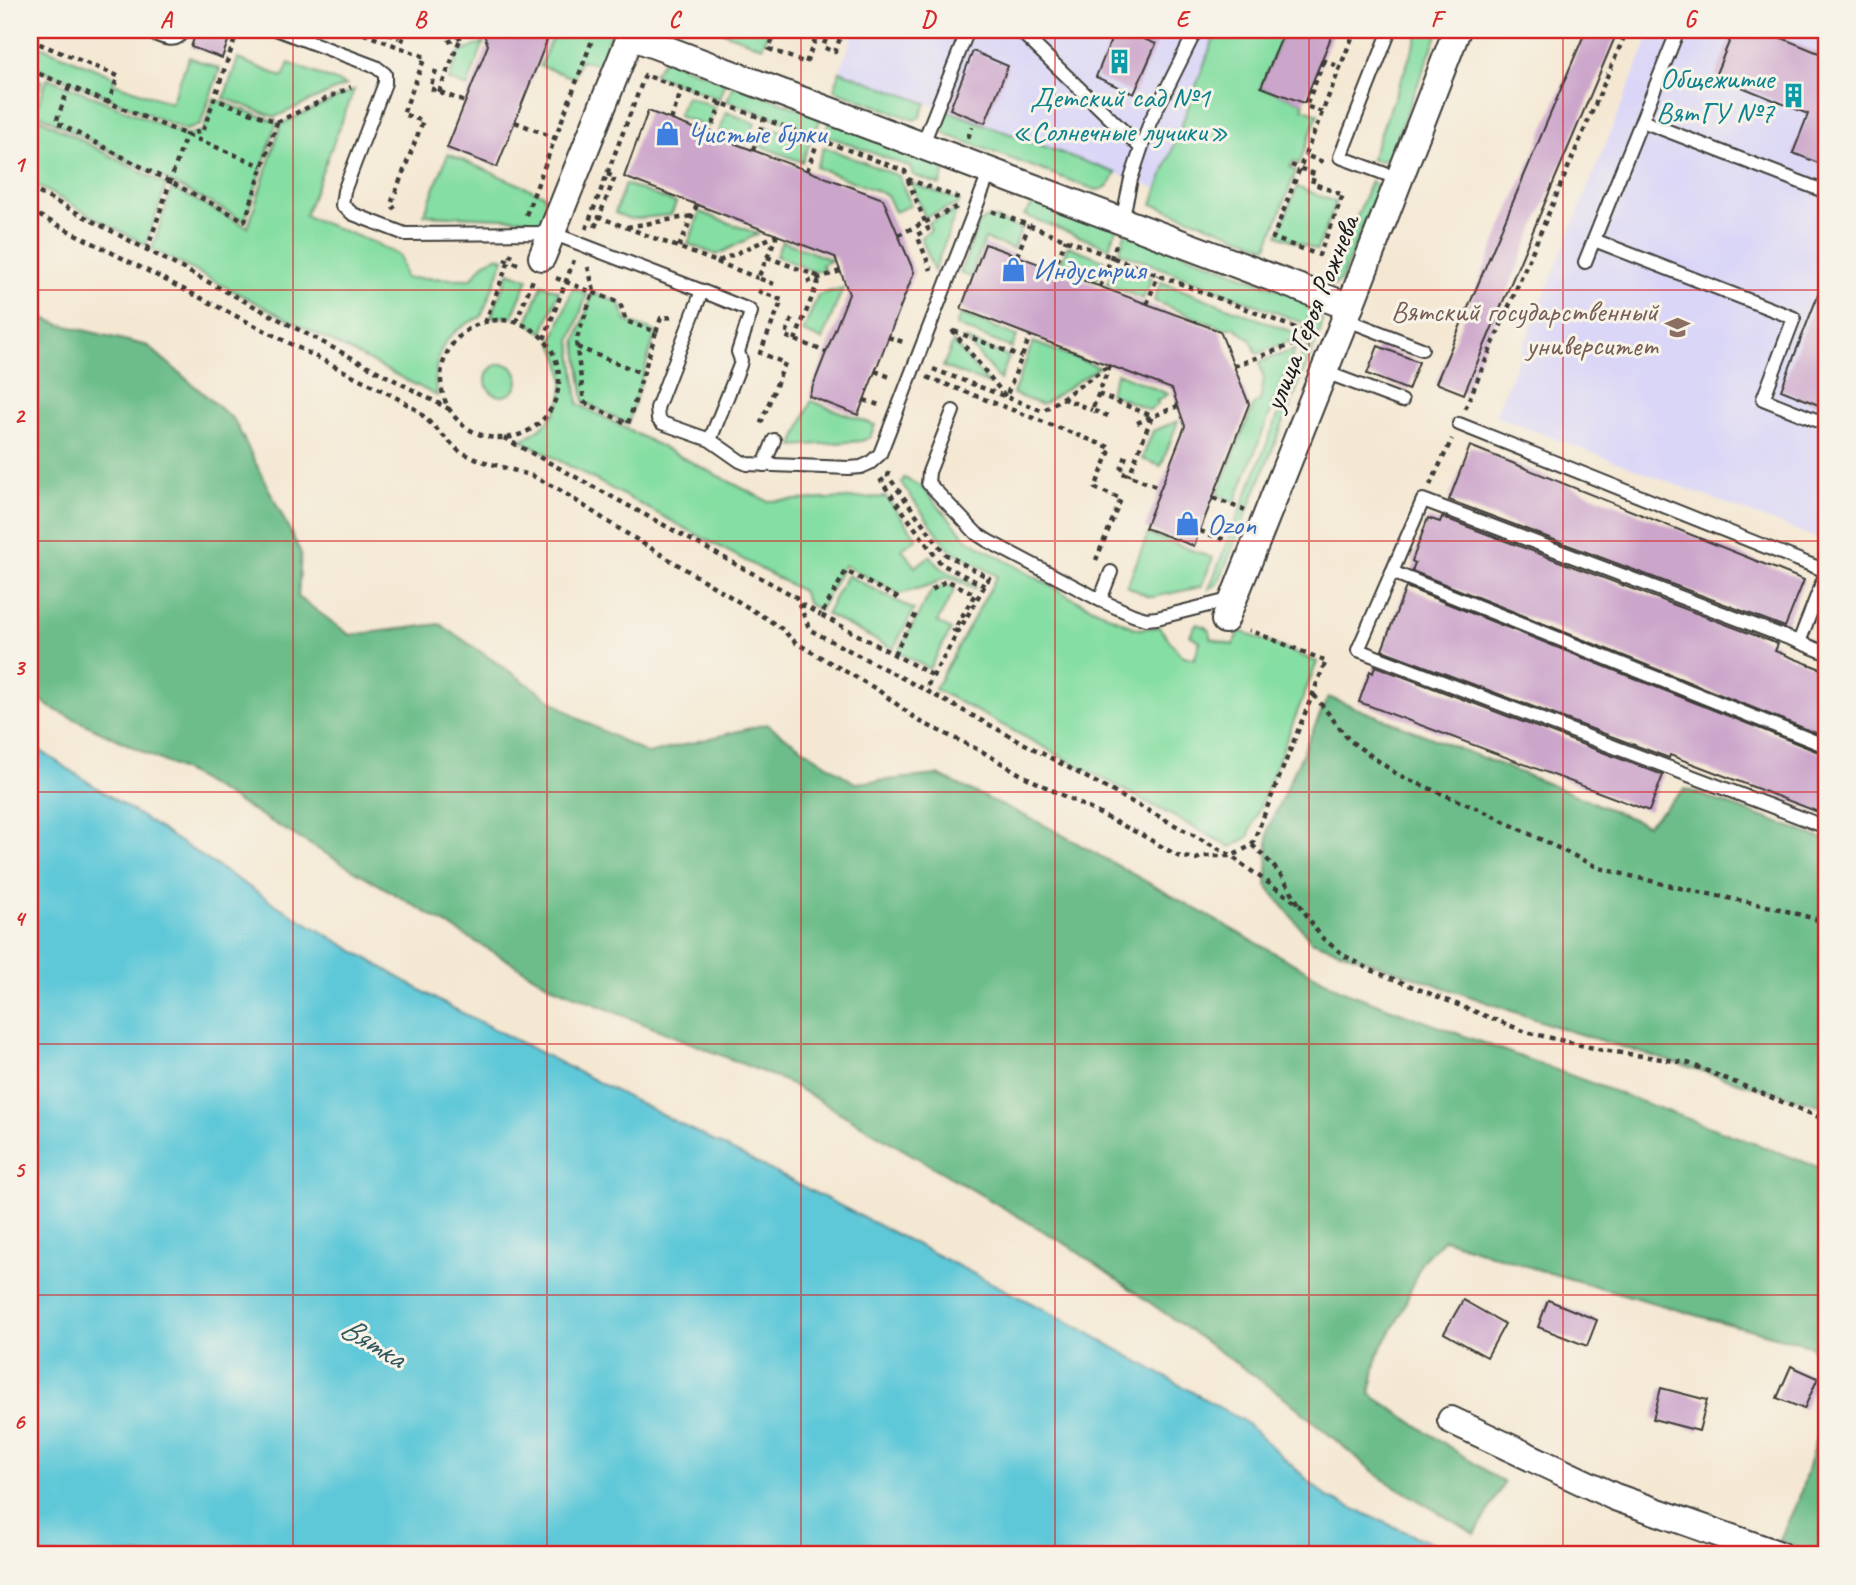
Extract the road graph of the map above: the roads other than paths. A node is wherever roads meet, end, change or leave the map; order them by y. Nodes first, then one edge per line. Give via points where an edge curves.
1 (145, 30) edge
2 (183, 30) edge
3 (278, 30) edge
4 (968, 30) edge
5 (1019, 30) edge
6 (1196, 30) edge
7 (1390, 30) edge
8 (1457, 30) edge
9 (1678, 30) edge
10 (632, 33) edge
11 (1642, 121) junction
12 (922, 146) junction
13 (1141, 148) junction
14 (990, 171) junction
15 (1399, 179) junction
16 (1826, 192) edge
17 (1124, 222) junction
18 (552, 233) junction
19 (1594, 240) junction
20 (542, 257) road end
21 (1585, 262) dead end
22 (702, 291) junction
23 (1348, 313) junction
24 (1422, 349) dead end
25 (1325, 372) junction
26 (1402, 401) dead end
27 (953, 411) dead end
28 (1459, 424) road end
29 (1826, 424) edge
30 (710, 440) junction
31 (773, 442) road end
32 (764, 466) junction
33 (1392, 572) junction
34 (1826, 572) edge
35 (1109, 578) road end
36 (1100, 600) junction
37 (1229, 609) joint
38 (1799, 642) junction
39 (1826, 653) edge
40 (1826, 746) edge
41 (1826, 827) edge
42 (1451, 1420) dead end
43 (1780, 1555) edge

1 - 2 lane via 170,39 181,36
3 - 18 lane via 384,74 385,83 344,191 342,205 353,214 405,234
4 - 12 lane
5 - 13 lane
6 - 13 lane
7 - 15 lane via 1340,157
8 - 15 street, улица Героя Рожнева
9 - 11 lane
10 - 12 street
10 - 18 street
11 - 16 lane
11 - 19 lane
12 - 14 street
13 - 17 lane
14 - 17 street
14 - 32 lane via 880,454 860,467
15 - 23 street, улица Героя Рожнева
17 - 23 street
18 - 20 street
18 - 22 lane
19 - 21 lane
19 - 29 lane via 1794,318 1763,399
22 - 30 lane via 751,312 738,352 740,365
22 - 30 lane via 657,414 662,423
23 - 24 lane
23 - 25 street, улица Героя Рожнева
25 - 26 lane
25 - 37 street, улица Героя Рожнева
27 - 36 lane via 929,472 931,488 977,534
28 - 34 lane
30 - 32 lane via 740,461
31 - 32 lane
33 - 38 lane via 1423,500
33 - 40 lane
33 - 41 lane via 1358,650
34 - 38 lane
35 - 36 lane
36 - 37 lane via 1146,619
38 - 39 lane
42 - 43 street via 1615,1497

